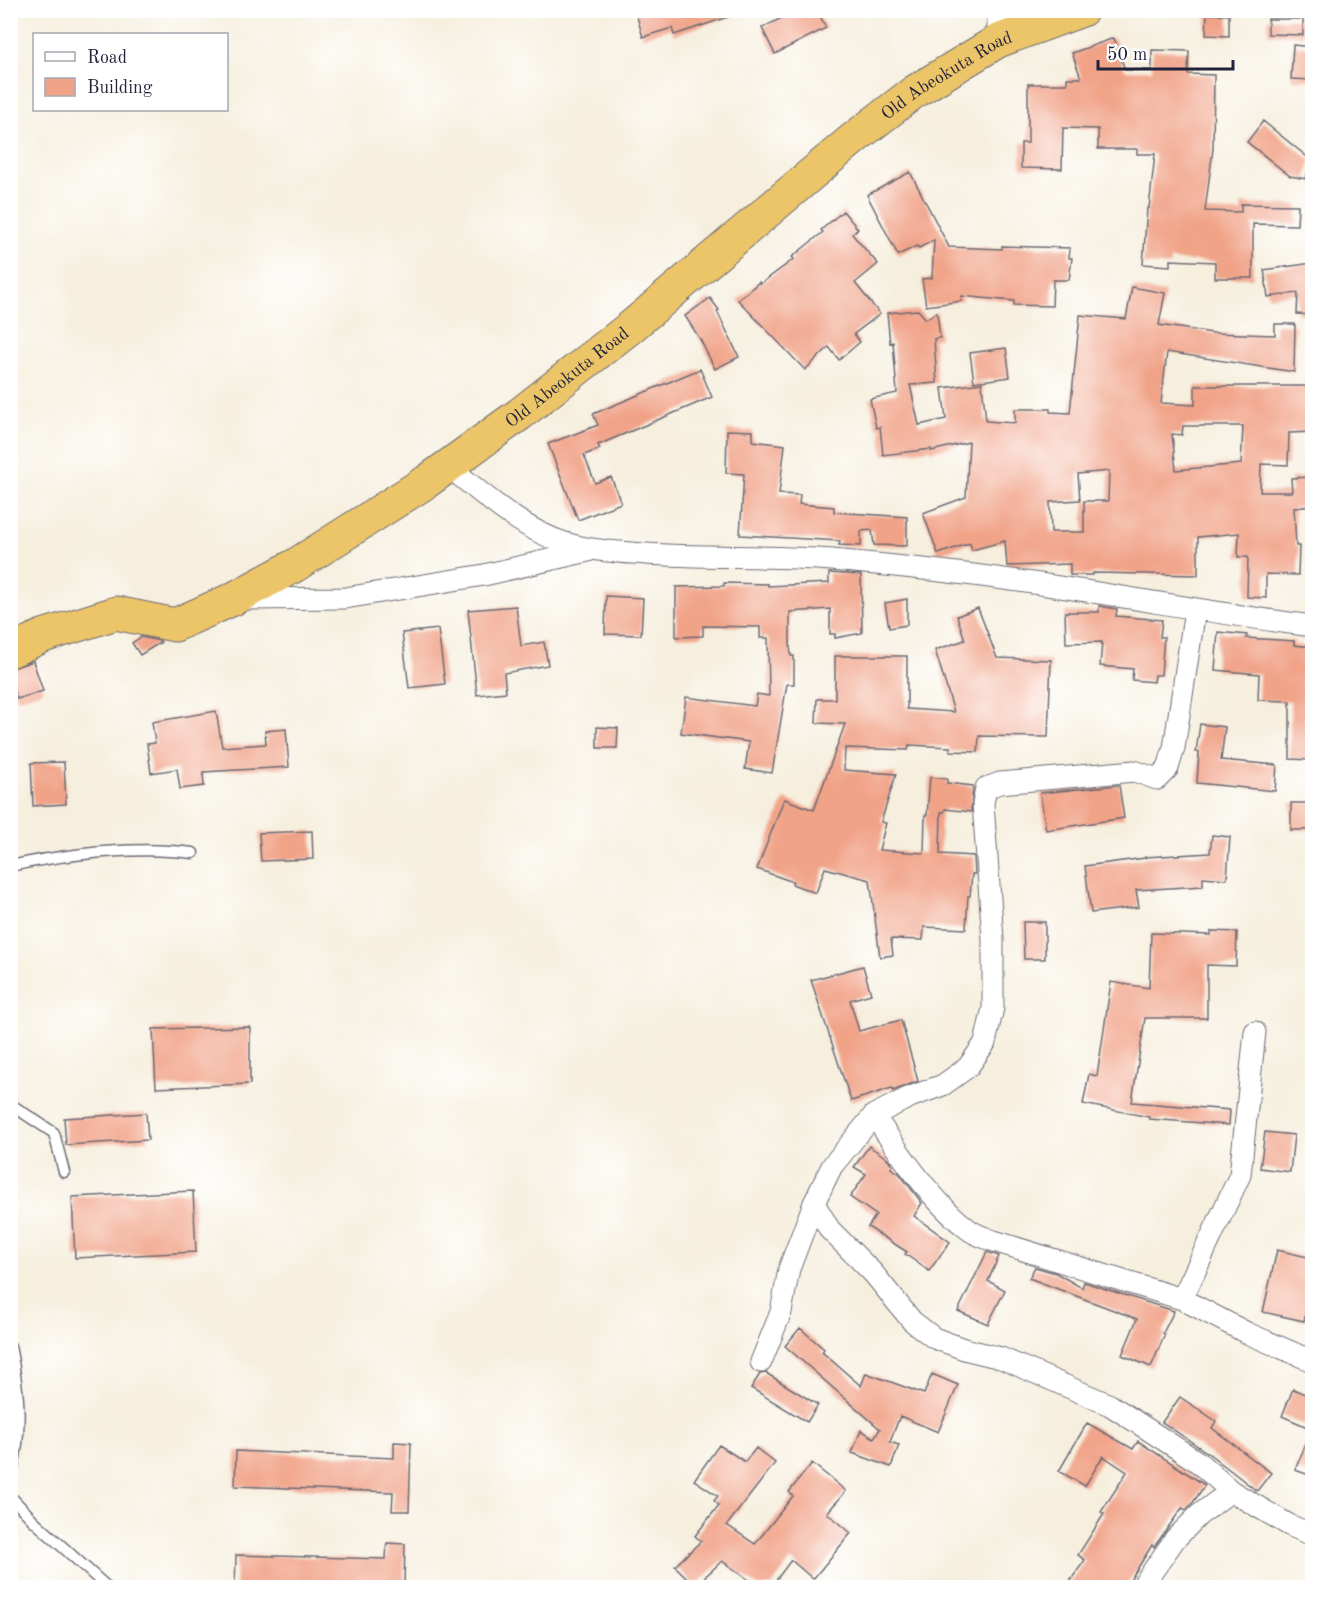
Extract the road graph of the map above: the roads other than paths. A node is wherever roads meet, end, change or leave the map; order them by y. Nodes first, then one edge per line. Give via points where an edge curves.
1 (1082, 10) edge
2 (998, 26) edge
3 (448, 466) junction
4 (591, 550) junction
5 (233, 599) junction
6 (1194, 610) junction
7 (1312, 626) edge
8 (10, 651) edge
9 (193, 853) dead end
10 (10, 866) edge
11 (1255, 1032) dead end
12 (10, 1104) edge
13 (874, 1115) junction
14 (64, 1172) dead end
15 (814, 1203) junction
16 (1182, 1299) junction
17 (10, 1346) edge
18 (1312, 1361) edge
19 (761, 1362) dead end
20 (10, 1480) edge
21 (1231, 1491) junction
22 (10, 1496) edge
23 (1312, 1535) edge
24 (108, 1587) edge
25 (1141, 1587) edge

1 - 2 highway, Old Abeokuta Road
2 - 3 highway, Old Abeokuta Road via 862,132 632,326
3 - 4 street via 533,530
3 - 5 highway, Old Abeokuta Road via 363,524
4 - 5 street via 484,575 345,598
4 - 6 street via 829,560 932,570
5 - 8 highway, Old Abeokuta Road via 175,624 116,613
6 - 7 street
6 - 13 street via 1174,748 1168,768 1157,779 1134,771 1000,783 987,788 983,804 993,939 993,1008 985,1042 968,1067 944,1085
9 - 10 lane via 162,849 47,858
11 - 16 street via 1240,1175
12 - 14 lane via 54,1133
13 - 15 street via 832,1166
13 - 16 street via 910,1168 970,1231
15 - 19 street via 789,1269 781,1312
15 - 21 street via 830,1230 873,1273 912,1321 934,1338 1001,1358 1110,1405 1198,1462
16 - 18 street via 1246,1333
17 - 20 lane via 20,1415
21 - 23 street
21 - 25 street via 1198,1515 1175,1539
22 - 24 lane

